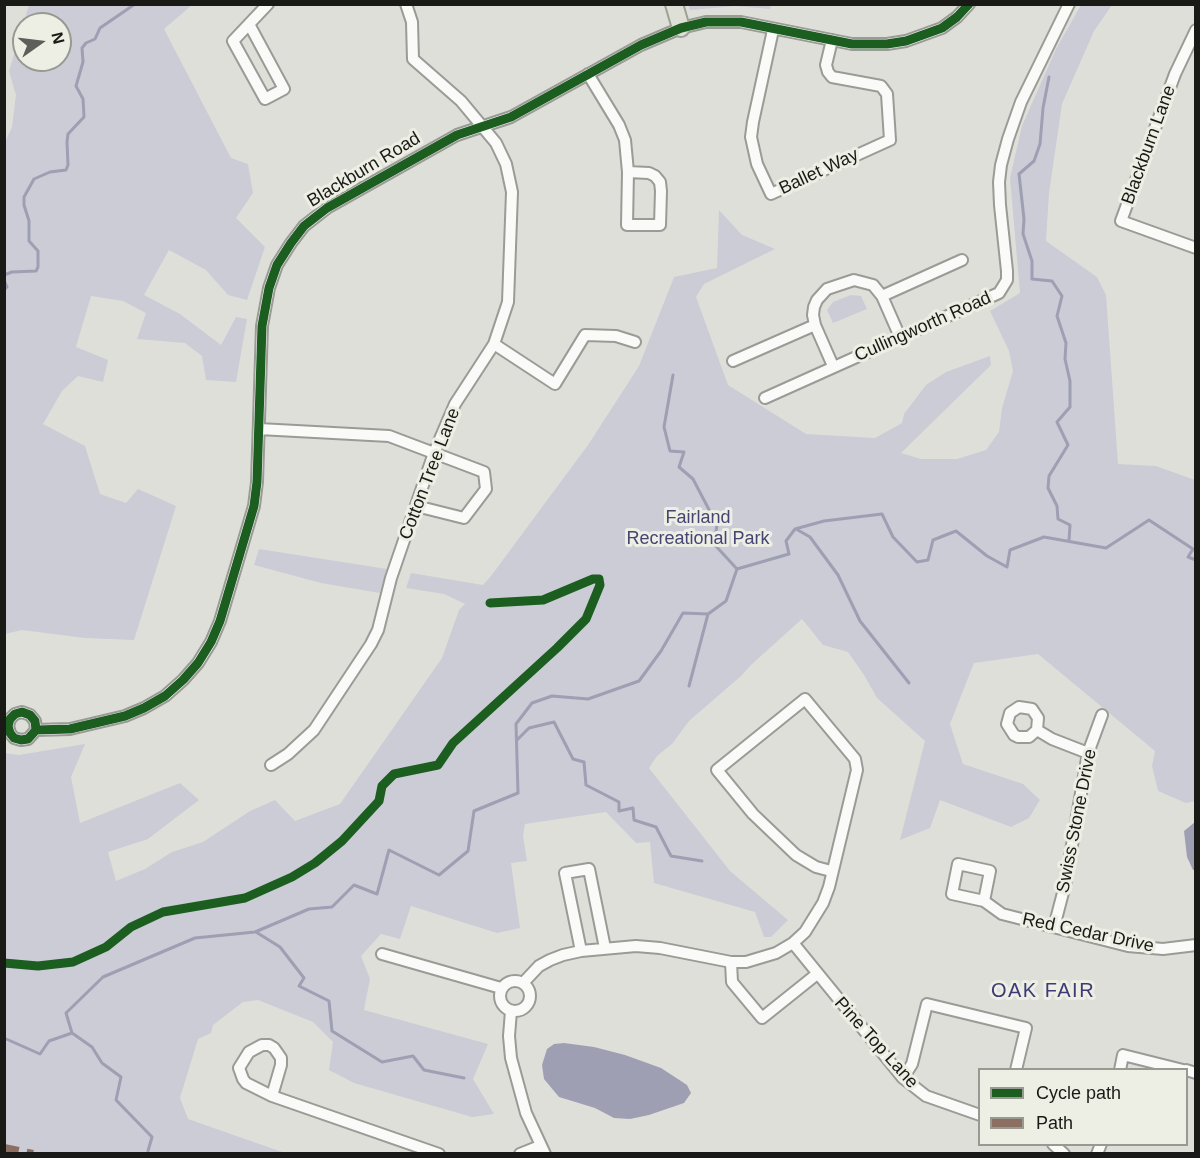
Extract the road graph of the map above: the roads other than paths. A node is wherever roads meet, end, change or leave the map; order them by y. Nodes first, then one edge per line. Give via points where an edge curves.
1 (268, 4) edge
2 (406, 4) edge
3 (674, 4) edge
4 (969, 4) edge
5 (1069, 4) edge
6 (249, 24) junction
7 (681, 28) junction
8 (773, 30) junction
9 (1196, 30) edge
10 (832, 40) junction
11 (588, 74) junction
12 (482, 125) junction
13 (628, 172) junction
14 (1196, 248) edge
15 (962, 260) dead end
16 (882, 296) junction
17 (815, 325) junction
18 (900, 337) junction
19 (635, 342) dead end
20 (494, 344) junction
21 (734, 361) dead end
22 (833, 366) junction
23 (765, 398) dead end
24 (259, 429) junction
25 (434, 453) junction
26 (416, 506) junction
27 (1102, 715) dead end
28 (36, 730) dead end
29 (1037, 730) dead end
30 (1088, 753) junction
31 (271, 765) dead end
32 (831, 871) junction
33 (984, 901) dead end
34 (1054, 927) junction
35 (793, 943) junction
36 (1196, 945) edge
37 (605, 948) junction
38 (581, 951) junction
39 (382, 954) dead end
40 (731, 962) junction
41 (817, 974) junction
42 (523, 982) junction
43 (501, 988) junction
44 (511, 1011) junction
45 (1016, 1068) edge
46 (1120, 1068) edge
47 (1177, 1068) edge
48 (903, 1077) junction
49 (272, 1096) junction
50 (978, 1114) edge
51 (543, 1150) edge
52 (439, 1154) edge
53 (520, 1154) edge

1 - 6 street
2 - 12 street, Cotton Tree Lane via 412,22 413,59
3 - 7 highway
4 - 10 street, Blackburn Road via 942,28 906,41 870,45
5 - 18 street, Cullingworth Road via 1022,102 1001,165 1000,205 1007,271 1003,287 993,298
6 - 6 street via 233,41 265,99 285,89
7 - 8 street, Blackburn Road via 721,21
7 - 11 street, Blackburn Road
8 - 10 street, Blackburn Road
8 - 10 street, Ballet Way via 752,137 757,164 771,194 890,140 887,94 881,86 832,77 826,65
9 - 14 street, Blackburn Lane via 1175,74 1121,221
11 - 12 street, Blackburn Road via 511,117
11 - 13 street via 622,133
12 - 20 street, Cotton Tree Lane via 506,164 512,192 508,302
12 - 24 street, Blackburn Road via 327,208 304,226 291,243 277,265 265,306
13 - 13 street via 649,173 660,182 660,225 627,225
15 - 16 street
16 - 17 street via 873,285 861,281 828,289 814,307
16 - 18 street
17 - 21 street
17 - 22 street
18 - 22 street, Cullingworth Road
19 - 20 street via 616,336 585,335 555,384
20 - 25 street, Cotton Tree Lane via 455,404
22 - 23 street, Cullingworth Road
24 - 25 street via 389,436
24 - 28 street, Blackburn Road via 257,482 248,533 220,621 198,663 165,696 125,716 70,729
25 - 26 street, Cotton Tree Lane
25 - 26 street via 484,472 486,489 464,518
26 - 31 street, Cotton Tree Lane via 371,644 314,730
27 - 30 street, Swiss Stone Drive
29 - 30 street
30 - 34 street, Swiss Stone Drive
32 - 32 street via 857,764 805,699 717,770 753,814 796,855
32 - 35 street via 823,903
33 - 34 street, Red Cedar Drive via 1002,914
34 - 36 street, Red Cedar Drive via 1143,948
35 - 40 street via 760,958
35 - 41 street, Pine Top Lane
37 - 38 street
37 - 38 street via 589,869 565,873
37 - 40 street via 660,948
38 - 42 street via 550,960
39 - 43 street
40 - 41 street via 732,982 762,1018
41 - 48 street, Pine Top Lane
42 - 43 street via 516,980
42 - 44 street via 530,1000 524,1009
43 - 44 street via 501,1002
44 - 51 street via 511,1058 526,1113
45 - 48 street via 1026,1029 927,1004 912,1064
46 - 47 street via 1123,1055
48 - 50 street, Pine Top Lane via 926,1096
49 - 49 street via 246,1083 239,1068 249,1052 262,1045 274,1048 281,1058
49 - 52 street
51 - 53 street

